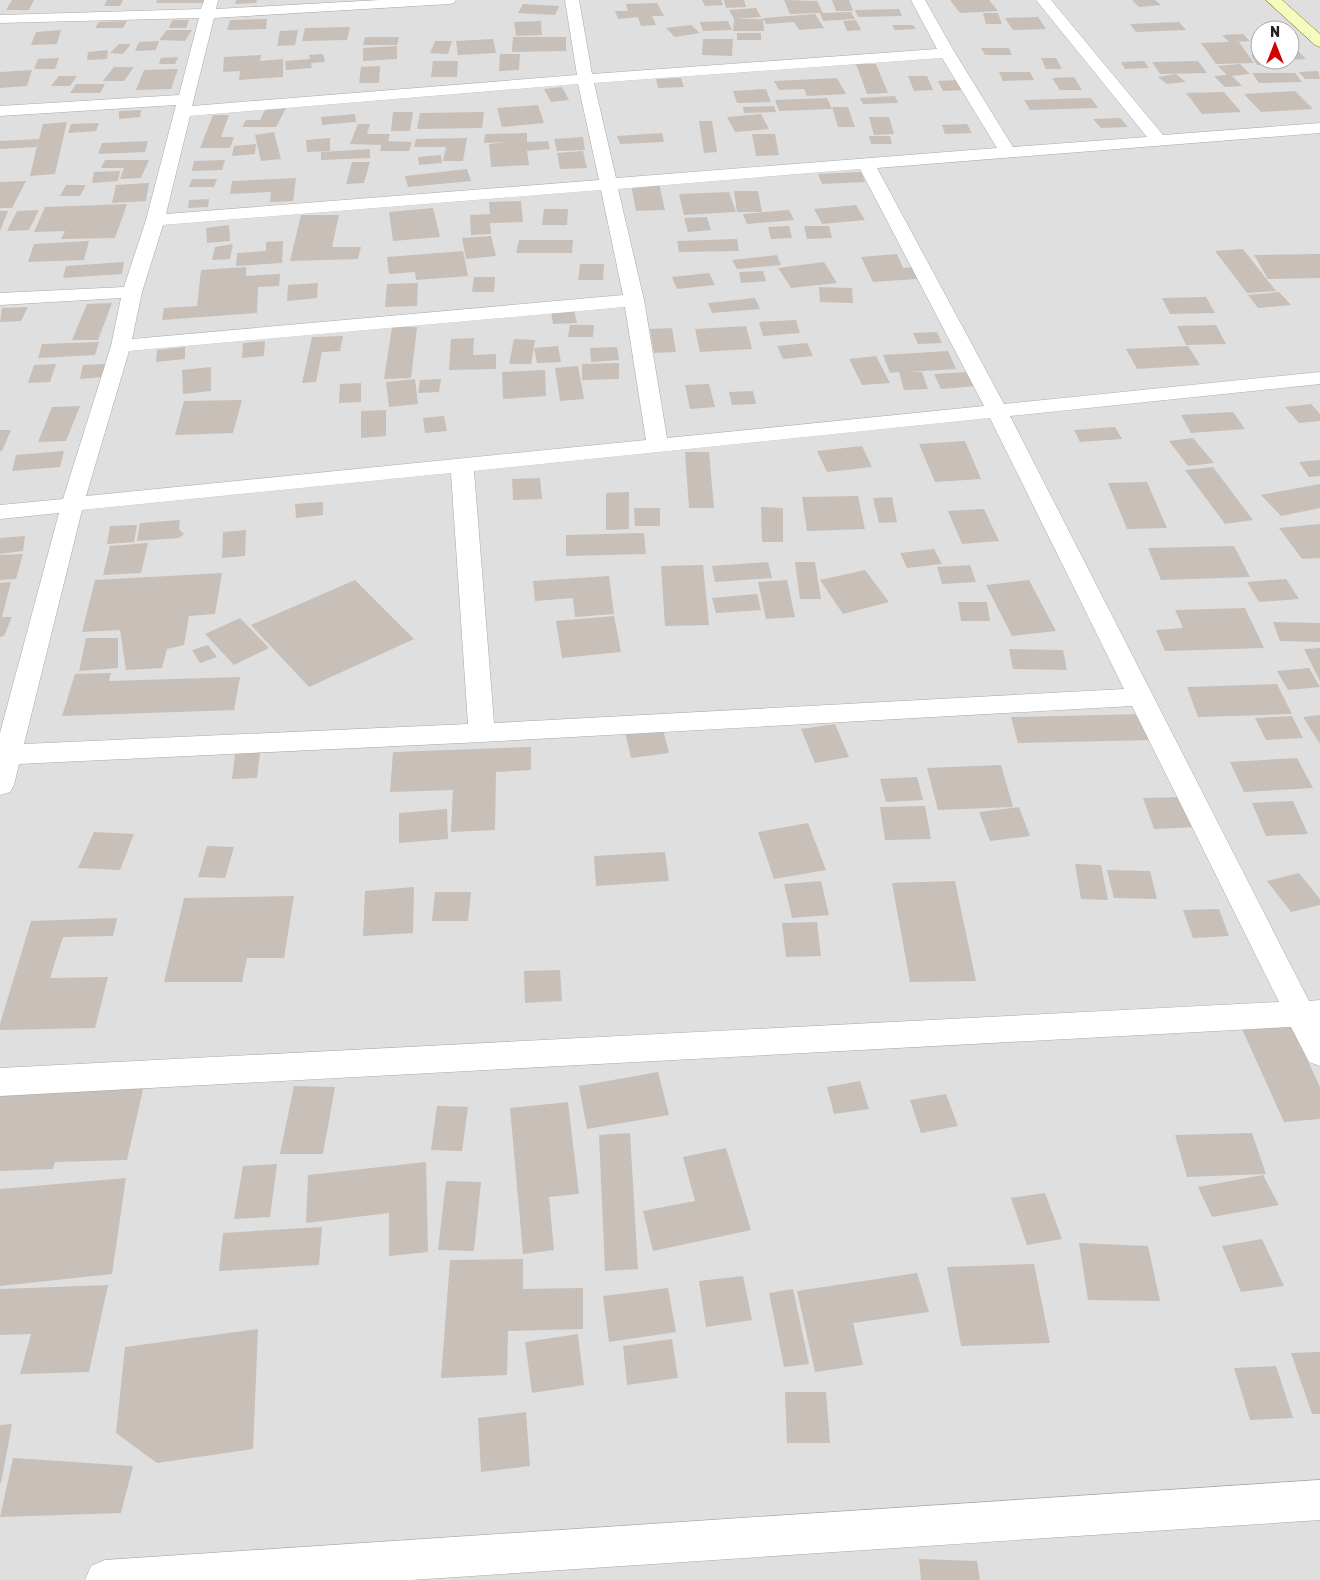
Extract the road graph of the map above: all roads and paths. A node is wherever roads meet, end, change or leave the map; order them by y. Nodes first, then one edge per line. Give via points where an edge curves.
1 (449, 0) edge
2 (572, 0) edge
3 (918, 0) edge
4 (1043, 0) edge
5 (1274, 0) edge
6 (210, 7) edge
7 (0, 19) edge
8 (1320, 42) edge
9 (947, 53) junction
10 (585, 79) junction
11 (185, 105) junction
12 (0, 112) edge
13 (1320, 128) edge
14 (1158, 140) junction
15 (1008, 153) junction
16 (866, 164) junction
17 (608, 185) junction
18 (155, 220) junction
19 (132, 292) junction
20 (0, 299) edge
21 (634, 300) junction
22 (121, 346) junction
23 (1318, 382) edge
24 (997, 411) junction
25 (658, 446) junction
26 (462, 465) junction
27 (72, 505) junction
28 (0, 512) edge
29 (1140, 697) junction
30 (482, 733) junction
31 (4, 755) edge
32 (0, 785) edge
33 (1311, 1014) edge
34 (1320, 1053) edge
35 (0, 1082) edge
36 (1320, 1500) edge
37 (105, 1580) edge

1 - 6 street
2 - 10 street
3 - 9 street
4 - 14 street
5 - 8 street
6 - 7 street
6 - 11 street
9 - 10 street
9 - 15 street
10 - 11 street
10 - 17 street
11 - 12 street
11 - 18 street
13 - 14 street
14 - 15 street
15 - 16 street
16 - 17 street
16 - 24 street
17 - 18 street
17 - 21 street
18 - 19 street
19 - 20 street
19 - 22 street
21 - 22 street
21 - 25 street
22 - 27 street
23 - 24 street
24 - 25 street
24 - 29 street
25 - 26 street
26 - 27 street
26 - 30 street
27 - 28 street
27 - 31 street
29 - 30 street
29 - 33 street
30 - 31 street
31 - 32 street
33 - 34 street
33 - 35 street
36 - 37 street

